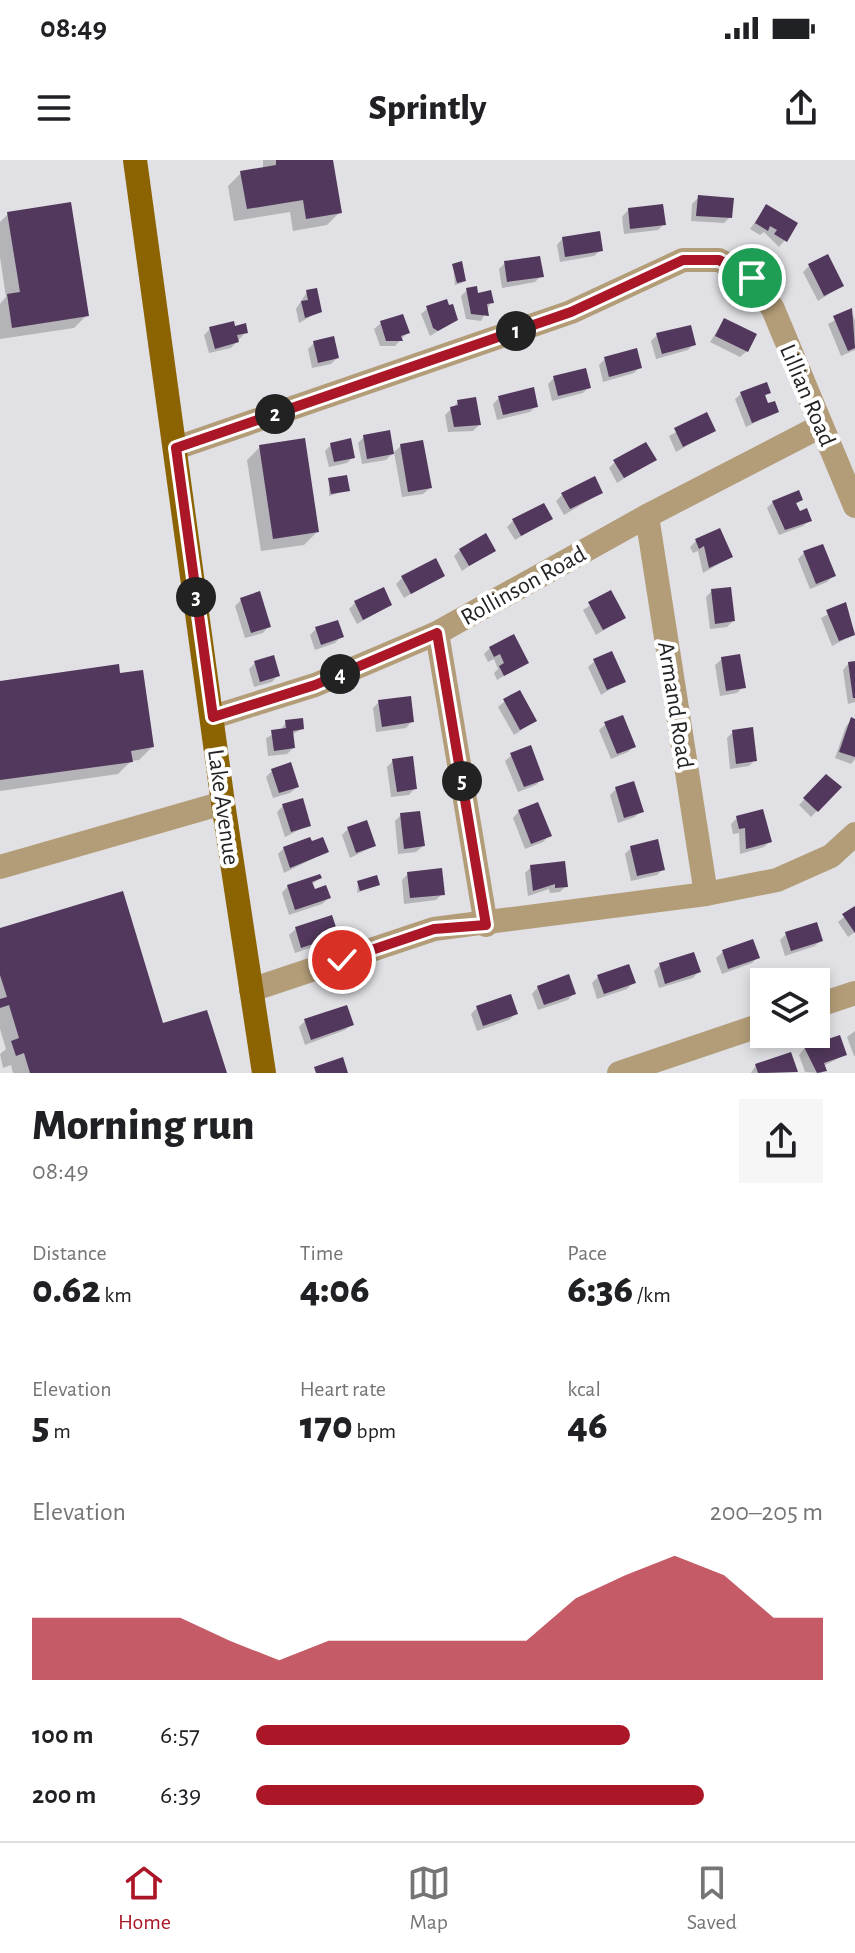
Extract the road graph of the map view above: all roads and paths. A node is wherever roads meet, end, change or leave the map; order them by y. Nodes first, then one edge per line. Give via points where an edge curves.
1 (135, 160) edge
2 (821, 426) junction
3 (176, 448) junction
4 (855, 506) edge
5 (647, 516) junction
6 (437, 633) junction
7 (213, 717) junction
8 (223, 803) junction
9 (855, 834) edge
10 (0, 867) edge
11 (706, 894) junction
12 (486, 925) junction
13 (251, 990) junction
14 (855, 993) edge
15 (830, 1001) edge
16 (750, 1029) edge
17 (264, 1073) edge
18 (619, 1073) edge

1 - 3 main road, Lake Avenue
2 - 3 street, Lillian Road via 773,309 752,278 719,260 683,260 571,312
2 - 4 street, Lillian Road
2 - 5 street, Rollinson Road
3 - 7 main road, Lake Avenue
5 - 6 street, Rollinson Road
5 - 11 street, Armand Road
6 - 7 street, Rollinson Road via 315,685
6 - 12 street
7 - 8 main road, Lake Avenue
8 - 10 street
8 - 13 main road, Lake Avenue
9 - 11 street via 831,856 777,880
11 - 12 street
12 - 13 street via 434,929
13 - 17 main road, Lake Avenue
14 - 15 street
16 - 18 street

